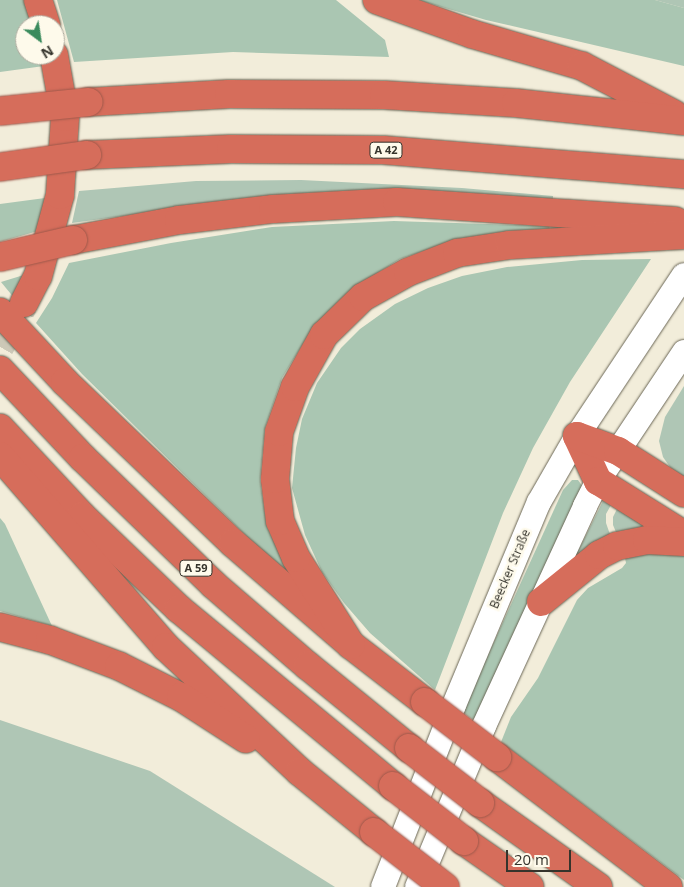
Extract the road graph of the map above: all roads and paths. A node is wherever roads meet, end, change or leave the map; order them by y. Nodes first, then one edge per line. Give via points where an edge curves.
1 (38, 0) edge
2 (377, 0) edge
3 (43, 15) edge
4 (56, 65) edge
5 (0, 111) edge
6 (684, 120) edge
7 (0, 167) edge
8 (684, 174) edge
9 (670, 229) edge
10 (0, 257) edge
11 (684, 275) edge
12 (12, 308) edge
13 (684, 352) edge
14 (0, 370) edge
15 (0, 428) edge
16 (577, 436) junction
17 (618, 451) junction
18 (0, 456) edge
19 (598, 481) junction
20 (684, 493) edge
21 (684, 535) edge
22 (684, 542) edge
23 (541, 602) junction
24 (0, 627) edge
25 (350, 645) junction
26 (300, 772) junction
27 (383, 887) edge
28 (417, 887) edge
29 (445, 887) edge
30 (530, 887) edge
31 (598, 887) edge
32 (668, 887) edge

1 - 3 highway
2 - 6 highway via 472,34 582,66
4 - 12 highway via 65,117 60,195 38,276
5 - 6 highway, bridge via 229,94 384,95 516,103
7 - 8 highway, A 42, bridge via 87,155 231,149 383,150
9 - 10 highway, bridge via 397,202 273,209 188,219
9 - 25 highway via 457,253 408,272 363,297 324,335 294,387 279,432 275,479 280,521 296,558
11 - 16 street, Beecker Straße
12 - 25 highway via 64,382 233,543
13 - 17 street
14 - 31 highway, A 59, bridge via 83,458 214,584 308,666 480,803
15 - 30 highway, bridge via 82,516 179,609 393,786
16 - 17 highway
16 - 19 highway
16 - 27 street, Beecker Straße via 539,502 454,705
17 - 19 street
17 - 20 highway
18 - 26 highway via 166,647
19 - 21 highway
19 - 23 street
22 - 23 highway via 647,540 617,546 598,555
23 - 28 street via 484,726
24 - 26 highway via 50,640 119,666 181,697
25 - 32 highway, bridge
26 - 29 highway, bridge

